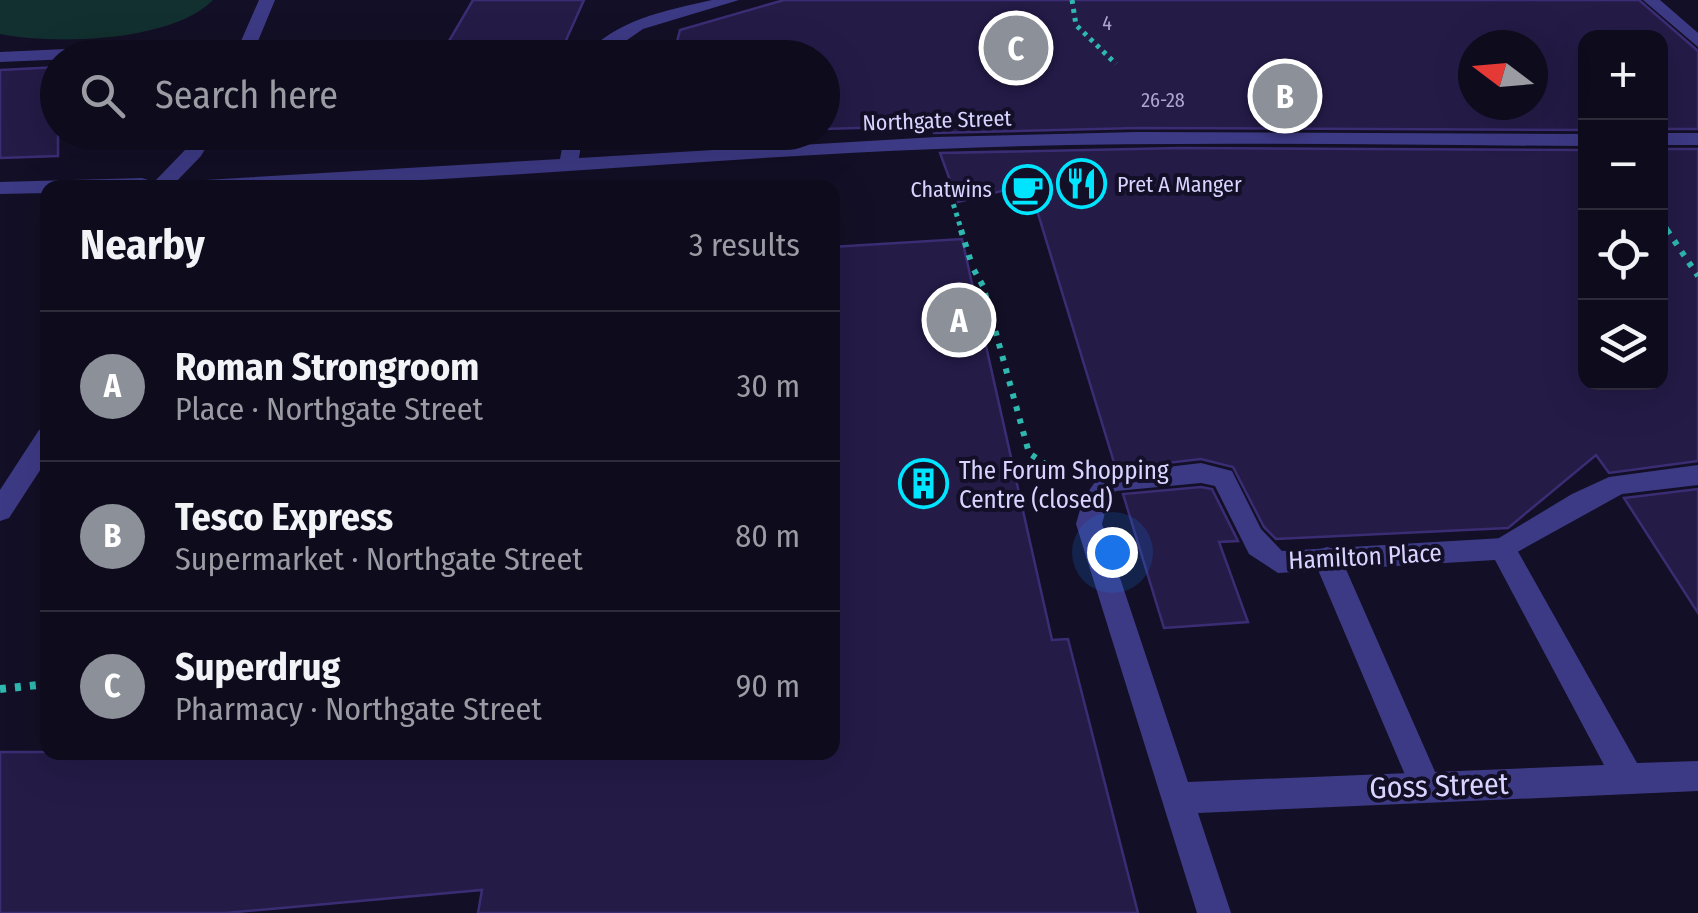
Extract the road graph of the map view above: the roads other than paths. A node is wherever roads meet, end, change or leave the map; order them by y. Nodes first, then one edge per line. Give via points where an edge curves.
1 (266, 0) edge
2 (732, 0) edge
3 (1651, 0) edge
4 (249, 40) edge
5 (608, 40) edge
6 (1698, 42) edge
7 (40, 57) edge
8 (0, 58) edge
9 (1698, 139) edge
10 (1578, 140) edge
11 (1668, 140) edge
12 (840, 149) edge
13 (195, 150) edge
14 (571, 150) edge
15 (824, 150) edge
16 (568, 166) junction
17 (164, 180) edge
18 (315, 180) edge
19 (40, 187) edge
20 (0, 188) edge
21 (40, 450) edge
22 (1698, 475) edge
23 (0, 512) edge
24 (1503, 549) junction
25 (1327, 558) junction
26 (1698, 776) edge
27 (1629, 780) junction
28 (1425, 785) junction
29 (1180, 798) junction
30 (1214, 913) edge

1 - 4 street
2 - 5 street via 632,26
3 - 6 street
7 - 8 street
9 - 11 street
10 - 12 street, Northgate Street via 1138,138
13 - 17 street
14 - 16 street
15 - 16 street, Northgate Street
16 - 18 street, Northgate Street
19 - 20 street
21 - 23 street
22 - 24 street via 1618,484
24 - 25 street, Hamilton Place
24 - 27 street
25 - 28 street
25 - 29 street, Hamilton Place via 1278,562 1265,556 1223,478 1201,472 1109,482 1096,499 1089,524
26 - 27 street, Goss Street
27 - 28 street, Goss Street
28 - 29 street, Goss Street
29 - 30 street

